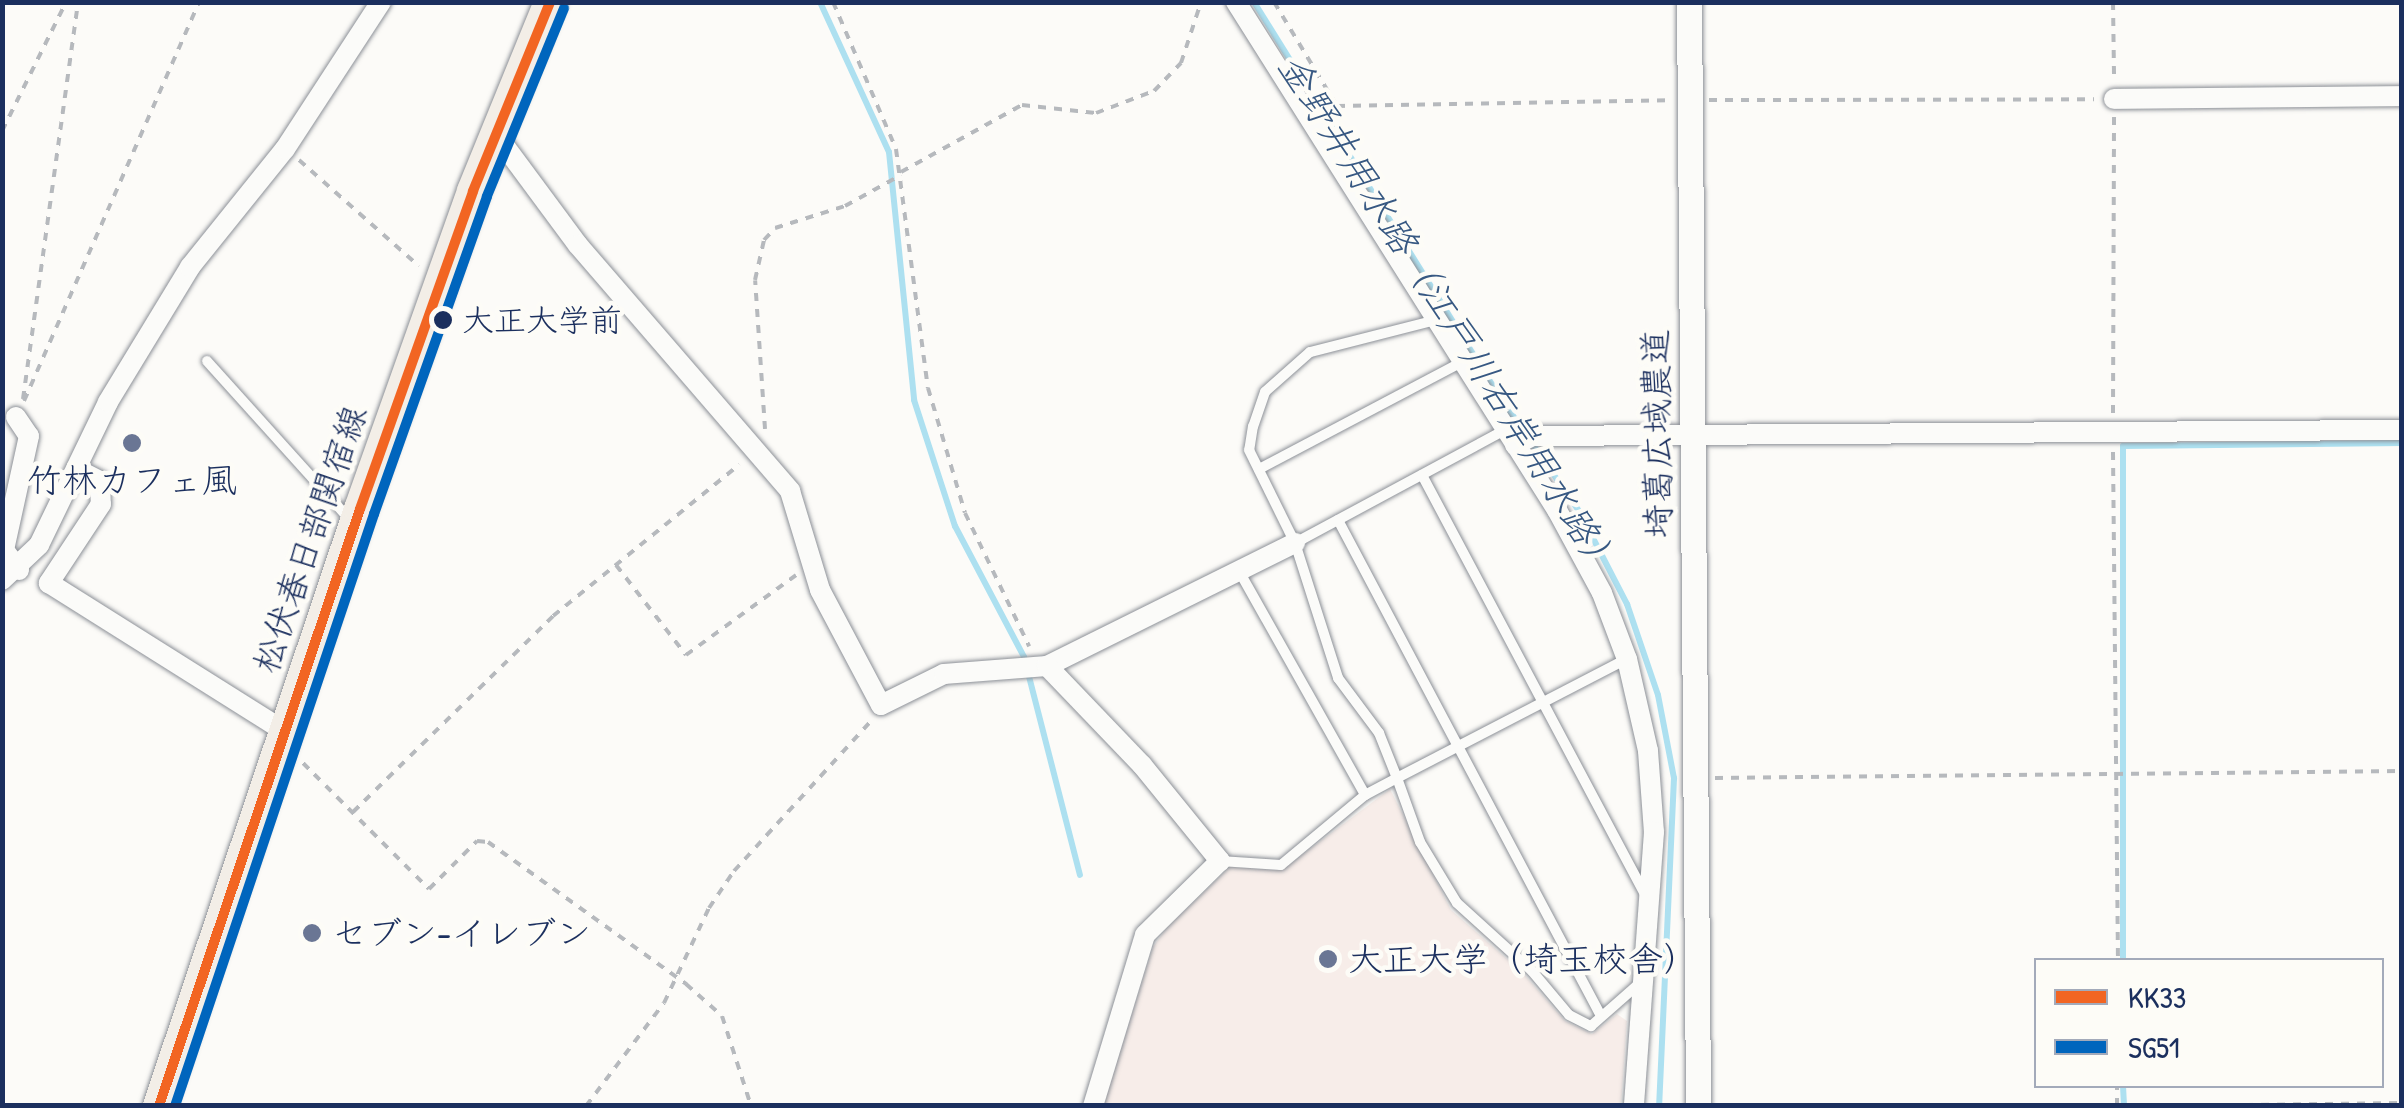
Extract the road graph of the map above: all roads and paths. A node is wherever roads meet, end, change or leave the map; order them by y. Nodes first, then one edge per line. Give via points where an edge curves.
1 (66, 2) edge
2 (78, 2) edge
3 (200, 2) edge
4 (382, 2) edge
5 (550, 2) edge
6 (833, 2) edge
7 (1201, 2) edge
8 (1236, 2) edge
9 (1274, 2) edge
10 (1689, 2) edge
11 (2113, 2) edge
12 (2402, 96) edge
13 (2114, 99) junction
14 (1690, 100) junction
15 (2, 130) edge
16 (495, 133) junction
17 (285, 149) junction
18 (901, 173) junction
19 (441, 287) junction
20 (1436, 320) junction
21 (207, 361) dead end
22 (1462, 362) junction
23 (20, 410) junction
24 (2402, 430) edge
25 (1692, 434) junction
26 (1518, 437) junction
27 (759, 451) junction
28 (76, 469) junction
29 (1260, 469) junction
30 (1422, 475) junction
31 (1338, 520) junction
32 (354, 525) junction
33 (1295, 543) junction
34 (812, 564) junction
35 (616, 566) junction
36 (1239, 571) junction
37 (10, 575) edge
38 (1627, 659) junction
39 (1035, 669) junction
40 (1542, 702) junction
41 (881, 705) junction
42 (285, 738) junction
43 (1458, 748) junction
44 (2402, 771) edge
45 (2118, 774) junction
46 (1397, 778) junction
47 (1696, 778) junction
48 (1364, 795) junction
49 (353, 812) junction
50 (1220, 861) junction
51 (1650, 904) junction
52 (2118, 958) edge
53 (1644, 978) junction
54 (1602, 1016) junction
55 (2402, 1103) edge
56 (160, 1106) edge
57 (586, 1106) edge
58 (750, 1106) edge
59 (1093, 1106) edge
60 (1634, 1106) edge
61 (1698, 1106) edge
62 (2165, 1106) edge

1 - 15 path
2 - 23 path
3 - 23 path
4 - 17 street
5 - 16 main road, 松伏春日部関宿線
6 - 18 path
7 - 18 path via 1182,63 1154,90 1096,114 1022,104
8 - 20 street
9 - 14 path via 1338,106
10 - 14 street, 埼葛広域農道
11 - 13 path
12 - 13 street
13 - 14 path
14 - 25 street, 埼葛広域農道
16 - 19 main road, 松伏春日部関宿線
16 - 27 street via 578,245
17 - 19 path
17 - 28 street via 190,267
18 - 27 path via 845,206 774,228 764,240 755,280 766,390
18 - 39 path via 928,388 965,513
19 - 32 main road, 松伏春日部関宿線
20 - 22 street
20 - 29 lane via 1310,352 1286,371 1265,392 1253,426 1249,450
21 - 32 lane
22 - 26 street
22 - 29 lane
23 - 37 street via 29,436 4,550
24 - 25 street
25 - 26 street
25 - 47 street, 埼葛広域農道
26 - 30 lane
26 - 38 street via 1577,542
27 - 34 street via 795,503
27 - 35 path
28 - 37 street via 39,545
28 - 42 street via 100,481 101,504 49,583
29 - 33 lane
30 - 31 lane
30 - 40 lane
31 - 33 lane
31 - 43 lane
32 - 42 main road, 松伏春日部関宿線
33 - 36 street
33 - 46 lane via 1338,678 1379,733
34 - 35 path via 686,655
34 - 41 street via 832,618
35 - 49 path via 518,648
36 - 39 street
36 - 48 lane
38 - 40 lane
38 - 51 street via 1652,776
39 - 41 street via 944,674
39 - 50 street via 1142,764
40 - 43 lane
40 - 51 lane
41 - 57 path via 734,870 708,908 664,1004
42 - 49 path
42 - 56 main road, 松伏春日部関宿線
43 - 46 lane
43 - 54 lane
44 - 45 path
45 - 47 path
45 - 52 path
46 - 48 lane
46 - 54 lane via 1420,842 1457,904 1532,970 1568,1015 1590,1026
47 - 61 street, 埼葛広域農道
48 - 50 lane via 1280,865
49 - 58 path via 429,889 477,841 488,842 686,984 729,1028
50 - 59 street via 1145,935
51 - 53 street
53 - 54 lane
53 - 60 street
55 - 62 path

